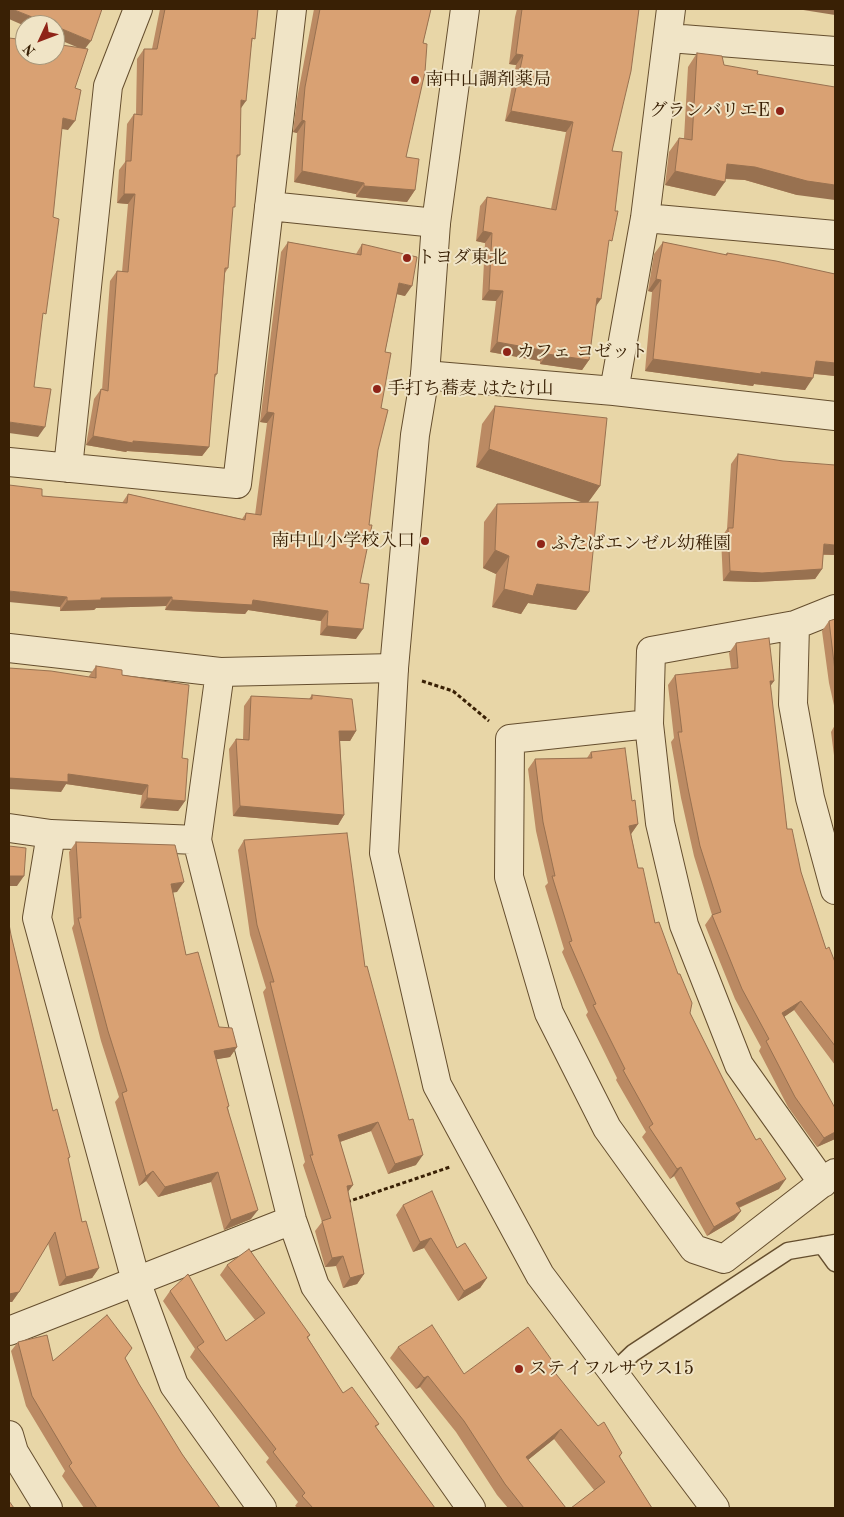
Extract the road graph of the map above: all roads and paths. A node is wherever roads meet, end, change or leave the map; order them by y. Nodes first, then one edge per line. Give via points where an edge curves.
1 (138, 9) edge
2 (292, 9) edge
3 (465, 9) edge
4 (671, 9) edge
5 (668, 38) junction
6 (835, 51) edge
7 (269, 206) junction
8 (645, 218) junction
9 (436, 223) junction
10 (835, 235) edge
11 (425, 375) junction
12 (614, 391) junction
13 (835, 416) edge
14 (9, 462) edge
15 (68, 468) junction
16 (835, 609) edge
17 (795, 625) junction
18 (9, 648) edge
19 (220, 672) junction
20 (405, 674) junction
21 (649, 724) junction
22 (510, 739) junction
23 (9, 828) edge
24 (51, 834) junction
25 (197, 840) junction
26 (835, 890) edge
27 (460, 1164) dead end
28 (829, 1178) edge
29 (338, 1204) edge
30 (292, 1220) junction
31 (828, 1244) edge
32 (835, 1264) edge
33 (136, 1281) junction
34 (9, 1331) edge
35 (613, 1372) junction
36 (9, 1435) edge
37 (48, 1508) edge
38 (262, 1508) edge
39 (471, 1508) edge
40 (715, 1508) edge

1 - 15 street via 108,86
2 - 7 street
3 - 9 street
4 - 5 street
5 - 6 street
5 - 8 street
7 - 9 street
7 - 15 street via 237,484
8 - 10 street
8 - 12 street
9 - 11 street
11 - 12 street
11 - 20 street via 415,435
12 - 13 street
14 - 15 street
16 - 17 street
17 - 21 street via 651,651
17 - 26 street via 793,704 810,798
18 - 19 street
19 - 20 street
19 - 25 street
20 - 22 path via 453,691
20 - 35 street via 384,853 438,1085 540,1275
21 - 22 street
21 - 28 street via 660,823 684,925 739,1065
22 - 28 street via 508,877 549,1013 607,1128 694,1249 724,1259
23 - 24 street
24 - 25 street
24 - 33 street via 37,918
25 - 30 street
27 - 29 path
30 - 33 street
30 - 39 street via 315,1286
31 - 32 lane
31 - 35 lane via 788,1251 633,1353
33 - 34 street
33 - 38 street via 174,1385
35 - 40 street
36 - 37 street via 14,1452

